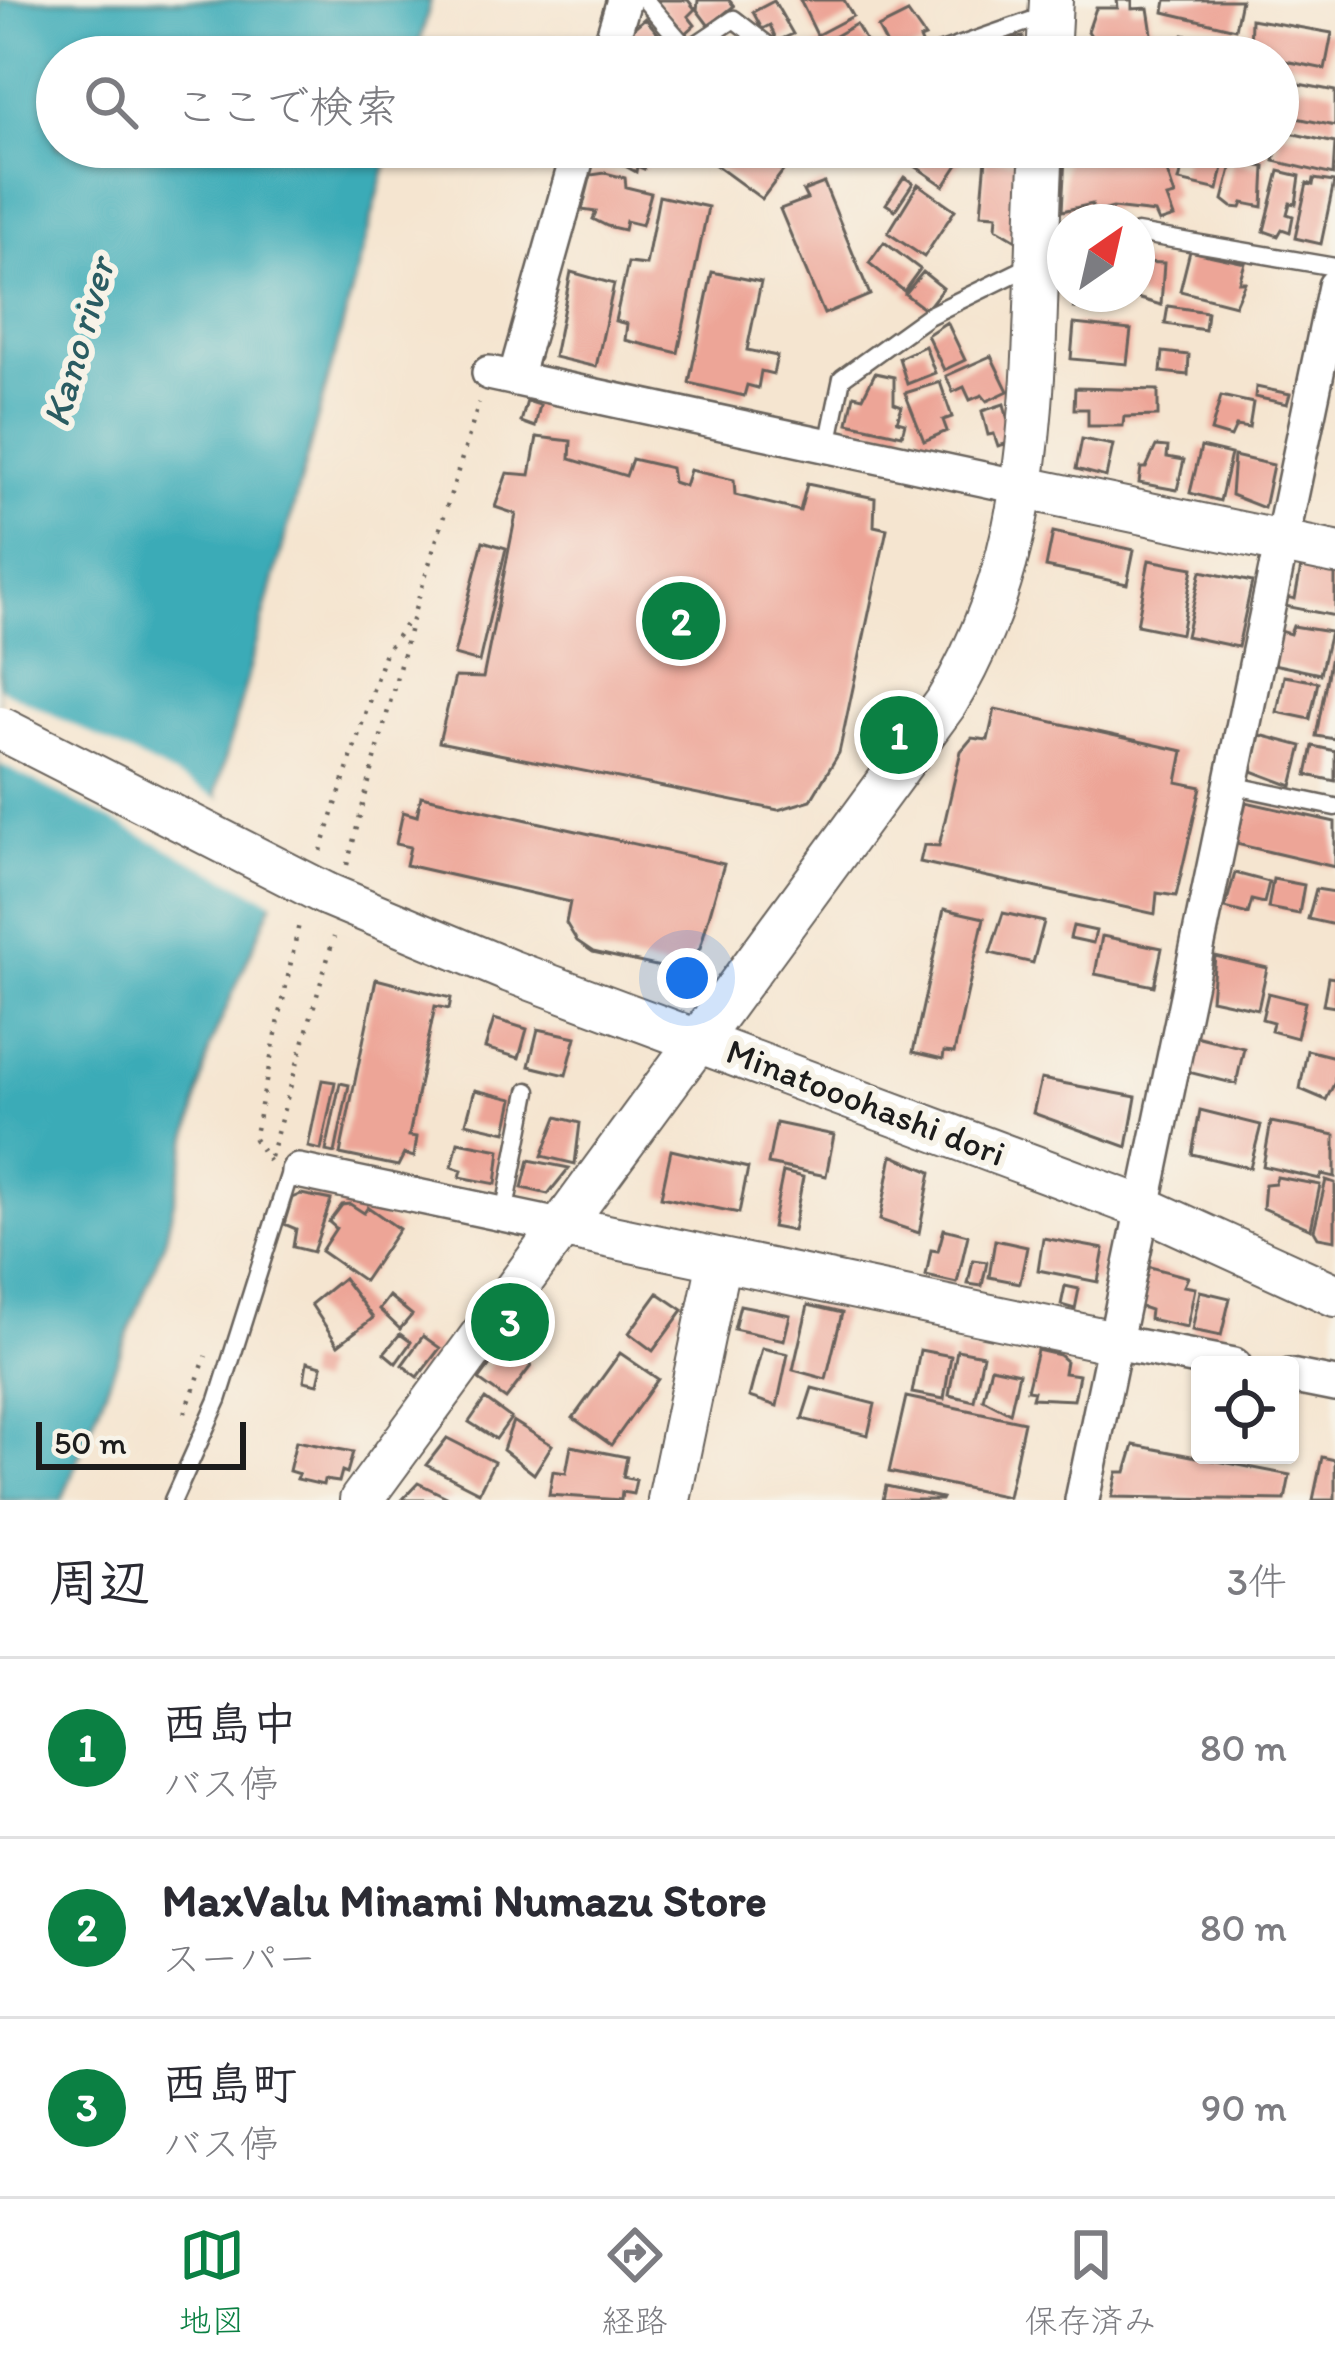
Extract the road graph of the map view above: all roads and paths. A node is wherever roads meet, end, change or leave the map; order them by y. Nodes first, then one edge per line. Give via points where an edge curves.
1 (624, 0) edge
2 (644, 0) edge
3 (1051, 7) edge
4 (613, 36) edge
5 (676, 36) edge
6 (709, 36) edge
7 (756, 36) edge
8 (979, 36) edge
9 (573, 168) edge
10 (1043, 168) edge
11 (1155, 236) edge
12 (1046, 239) edge
13 (1335, 267) edge
14 (1335, 286) edge
15 (502, 375) junction
16 (828, 445) junction
17 (1025, 488) junction
18 (1282, 542) junction
19 (1335, 553) edge
20 (0, 728) edge
21 (1232, 785) junction
22 (1335, 807) edge
23 (336, 897) junction
24 (696, 1038) junction
25 (528, 1091) dead end
26 (284, 1166) junction
27 (1142, 1207) junction
28 (504, 1214) junction
29 (564, 1227) junction
30 (719, 1261) junction
31 (1335, 1295) edge
32 (1115, 1342) junction
33 (207, 1352) dead end
34 (1191, 1357) edge
35 (1299, 1378) edge
36 (1335, 1384) edge
37 (180, 1425) dead end
38 (173, 1500) edge
39 (361, 1500) edge
40 (669, 1500) edge
41 (1082, 1500) edge

1 - 4 street
2 - 5 lane
3 - 8 lane
6 - 7 lane via 734,19
9 - 15 street
10 - 12 street
11 - 13 lane
12 - 16 lane via 842,378
12 - 17 street
14 - 18 street
15 - 16 street
15 - 23 path via 413,616
16 - 17 street
17 - 18 street
17 - 24 street via 982,645
18 - 19 street
18 - 21 street
20 - 23 street, Minatooohashi dori, bridge
21 - 22 lane
21 - 27 street
23 - 24 street, Minatooohashi dori
23 - 26 path
24 - 27 street, Minatooohashi dori
24 - 29 street
25 - 28 lane
26 - 28 street
26 - 38 lane via 291,1169 218,1400
27 - 31 street, Minatooohashi dori
27 - 32 street
28 - 29 street
29 - 30 street
29 - 39 street
30 - 32 street
30 - 40 street
32 - 34 street
32 - 41 street
33 - 37 path
35 - 36 street

